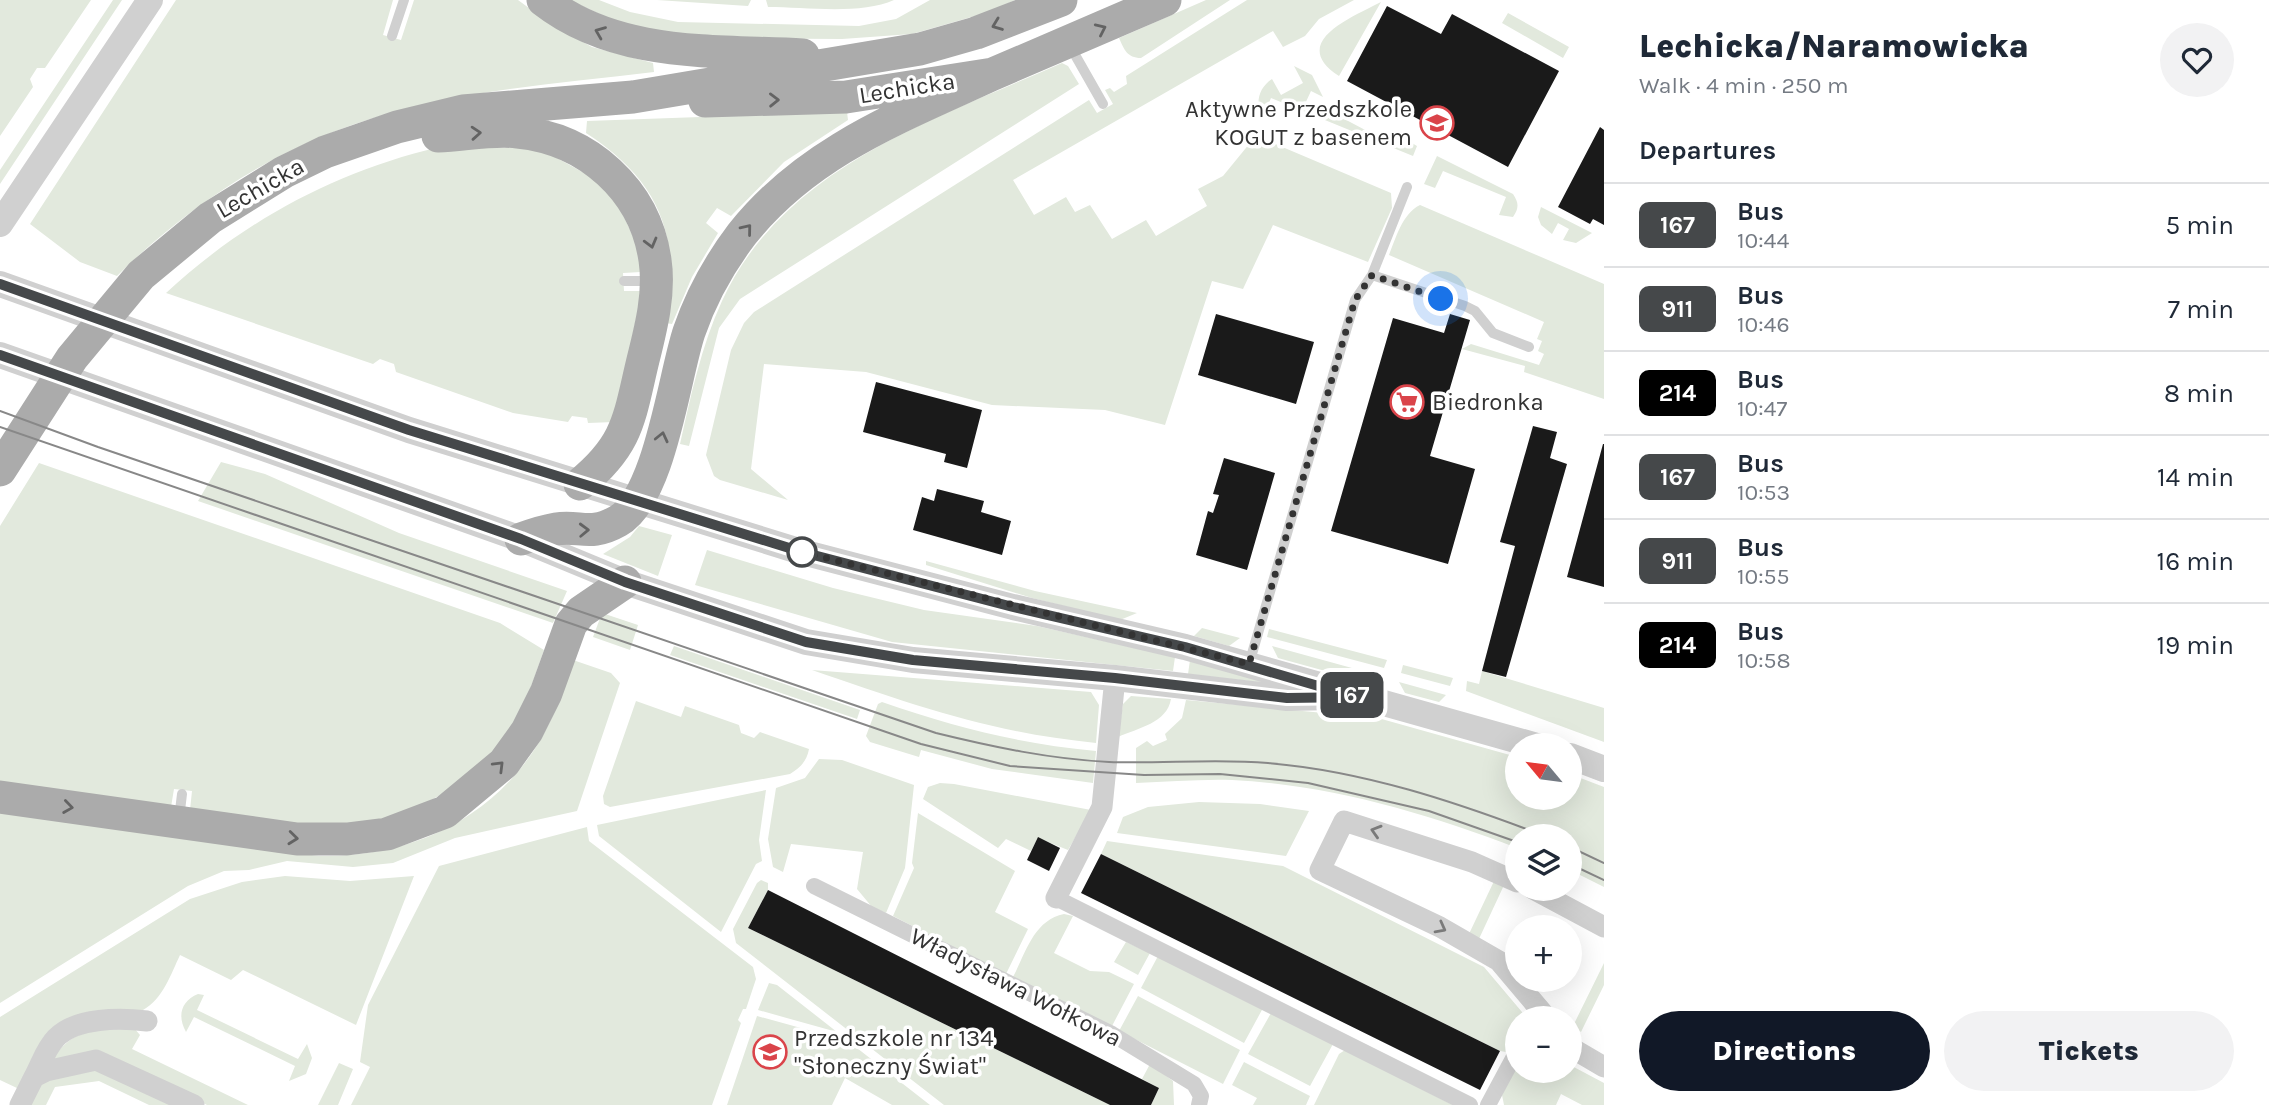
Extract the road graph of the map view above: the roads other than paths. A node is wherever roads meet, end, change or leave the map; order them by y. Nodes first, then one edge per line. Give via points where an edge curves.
1 (150, 0) edge
2 (404, 0) edge
3 (543, 0) edge
4 (1165, 0) edge
5 (1040, 4) edge
6 (392, 36) dead end
7 (1069, 43) junction
8 (861, 58) junction
9 (993, 74) junction
10 (633, 97) junction
11 (1103, 104) dead end
12 (359, 138) junction
13 (1407, 187) dead end
14 (0, 224) edge
15 (1372, 275) junction
16 (0, 284) edge
17 (1529, 347) dead end
18 (0, 355) edge
19 (0, 470) edge
20 (580, 484) junction
21 (638, 501) junction
22 (521, 539) junction
23 (625, 582) junction
24 (1249, 664) junction
25 (1115, 678) junction
26 (1356, 697) junction
27 (1505, 737) edge
28 (1582, 761) edge
29 (1604, 769) edge
30 (0, 797) edge
31 (1505, 877) edge
32 (814, 886) dead end
33 (1056, 898) joint
34 (1555, 901) edge
35 (1604, 927) edge
36 (1537, 1006) edge
37 (147, 1021) dead end
38 (1582, 1054) edge
39 (1604, 1067) edge
40 (1505, 1073) edge
41 (34, 1077) junction
42 (20, 1105) edge
43 (194, 1105) edge
44 (1199, 1105) edge
45 (1470, 1105) edge
46 (1488, 1105) edge

1 - 14 street
2 - 6 lane
8 -> 3 main road via 623,41 583,25
7 -> 4 main road, Lechicka
5 -> 8 main road, Lechicka via 976,33 920,49
7 - 9 main road, Lechicka
7 - 11 lane
8 - 10 main road, Lechicka
10 -> 9 main road, Lechicka via 710,102 846,97
21 -> 9 main road via 660,447 679,364 699,308 719,268 761,211 811,166 866,133
10 - 12 main road, Lechicka via 463,111
12 - 19 main road, Lechicka via 246,193 141,275 72,358
12 -> 20 main road via 516,131 545,136 598,162 622,184 641,211 655,261 640,281 648,343 624,435 605,464
13 - 15 lane
15 - 17 lane via 1465,306 1493,333
15 - 24 lane via 1355,300
16 - 20 street via 269,382
18 - 22 street
20 - 21 street
22 -> 21 main road via 559,528 599,529 620,520
21 - 24 street via 815,555
22 - 23 street
23 - 25 street via 806,642 913,660
30 -> 23 main road via 180,808 297,839 387,834 445,812 504,763 527,732 546,693 571,624
24 - 26 street
25 - 26 street via 1287,698
25 - 33 street via 1102,807
26 - 27 street
28 - 29 street
31 -> 36 street via 1343,821 1320,870 1499,961
32 - 44 street, Władysława Wołkowa via 1112,1034 1194,1084 1201,1096
33 - 45 street
34 - 35 street
37 - 41 street via 84,1024 64,1031 53,1041
38 - 39 street
40 - 46 street
41 - 42 street
41 - 43 street via 96,1060

